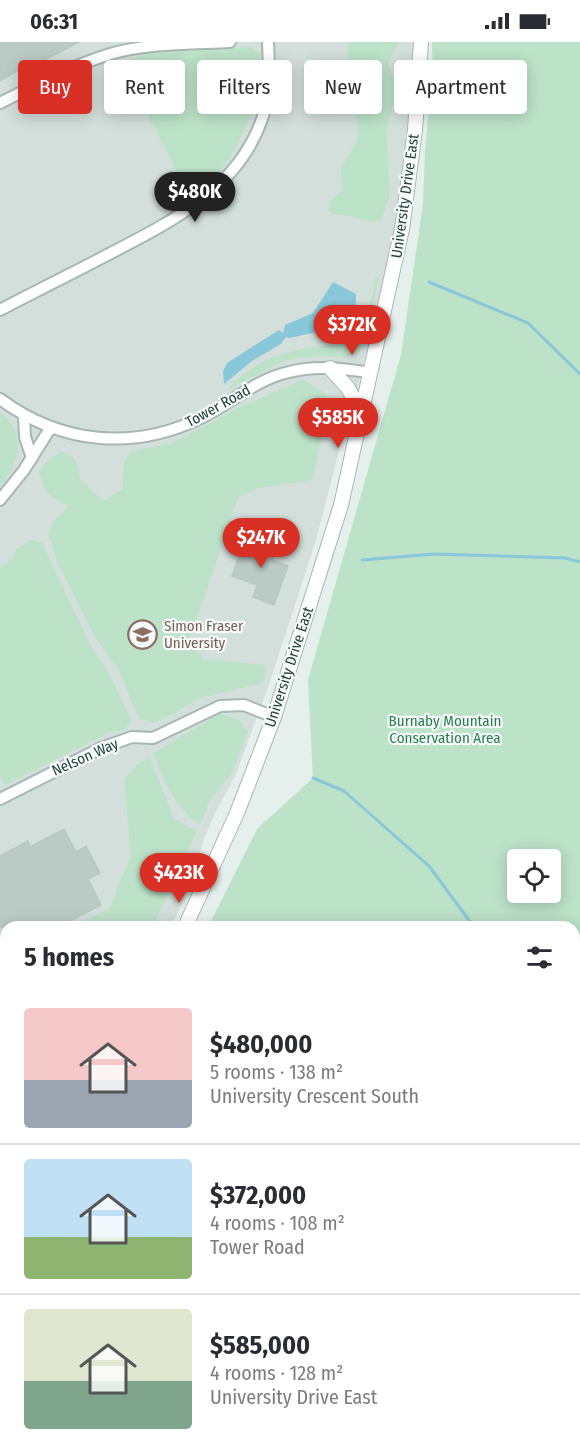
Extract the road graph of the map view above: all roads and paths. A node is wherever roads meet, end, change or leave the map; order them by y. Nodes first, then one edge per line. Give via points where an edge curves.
1 (230, 42) edge
2 (268, 42) edge
3 (421, 42) edge
4 (0, 103) edge
5 (0, 310) edge
6 (330, 368) junction
7 (371, 373) junction
8 (0, 399) edge
9 (362, 415) junction
10 (24, 417) junction
11 (51, 427) junction
12 (32, 458) junction
13 (0, 500) edge
14 (274, 717) junction
15 (0, 799) edge
16 (188, 921) edge

1 - 4 street via 140,48 112,54 63,71
2 - 5 street via 270,74 262,119 224,181 166,224
3 - 7 street, University Drive East via 402,229
6 - 7 street, Tower Road
6 - 9 street via 348,388
6 - 11 street, Tower Road via 303,369 267,380 167,432 110,439 80,436
7 - 9 street, University Drive East
8 - 10 street, Tower Road
9 - 14 street, University Drive East via 334,532
10 - 11 street, Tower Road
10 - 12 street
11 - 12 street
12 - 13 street
14 - 15 street, Nelson Way via 244,705 220,706 153,738 132,737 101,748
14 - 16 street, University Drive East via 237,813

